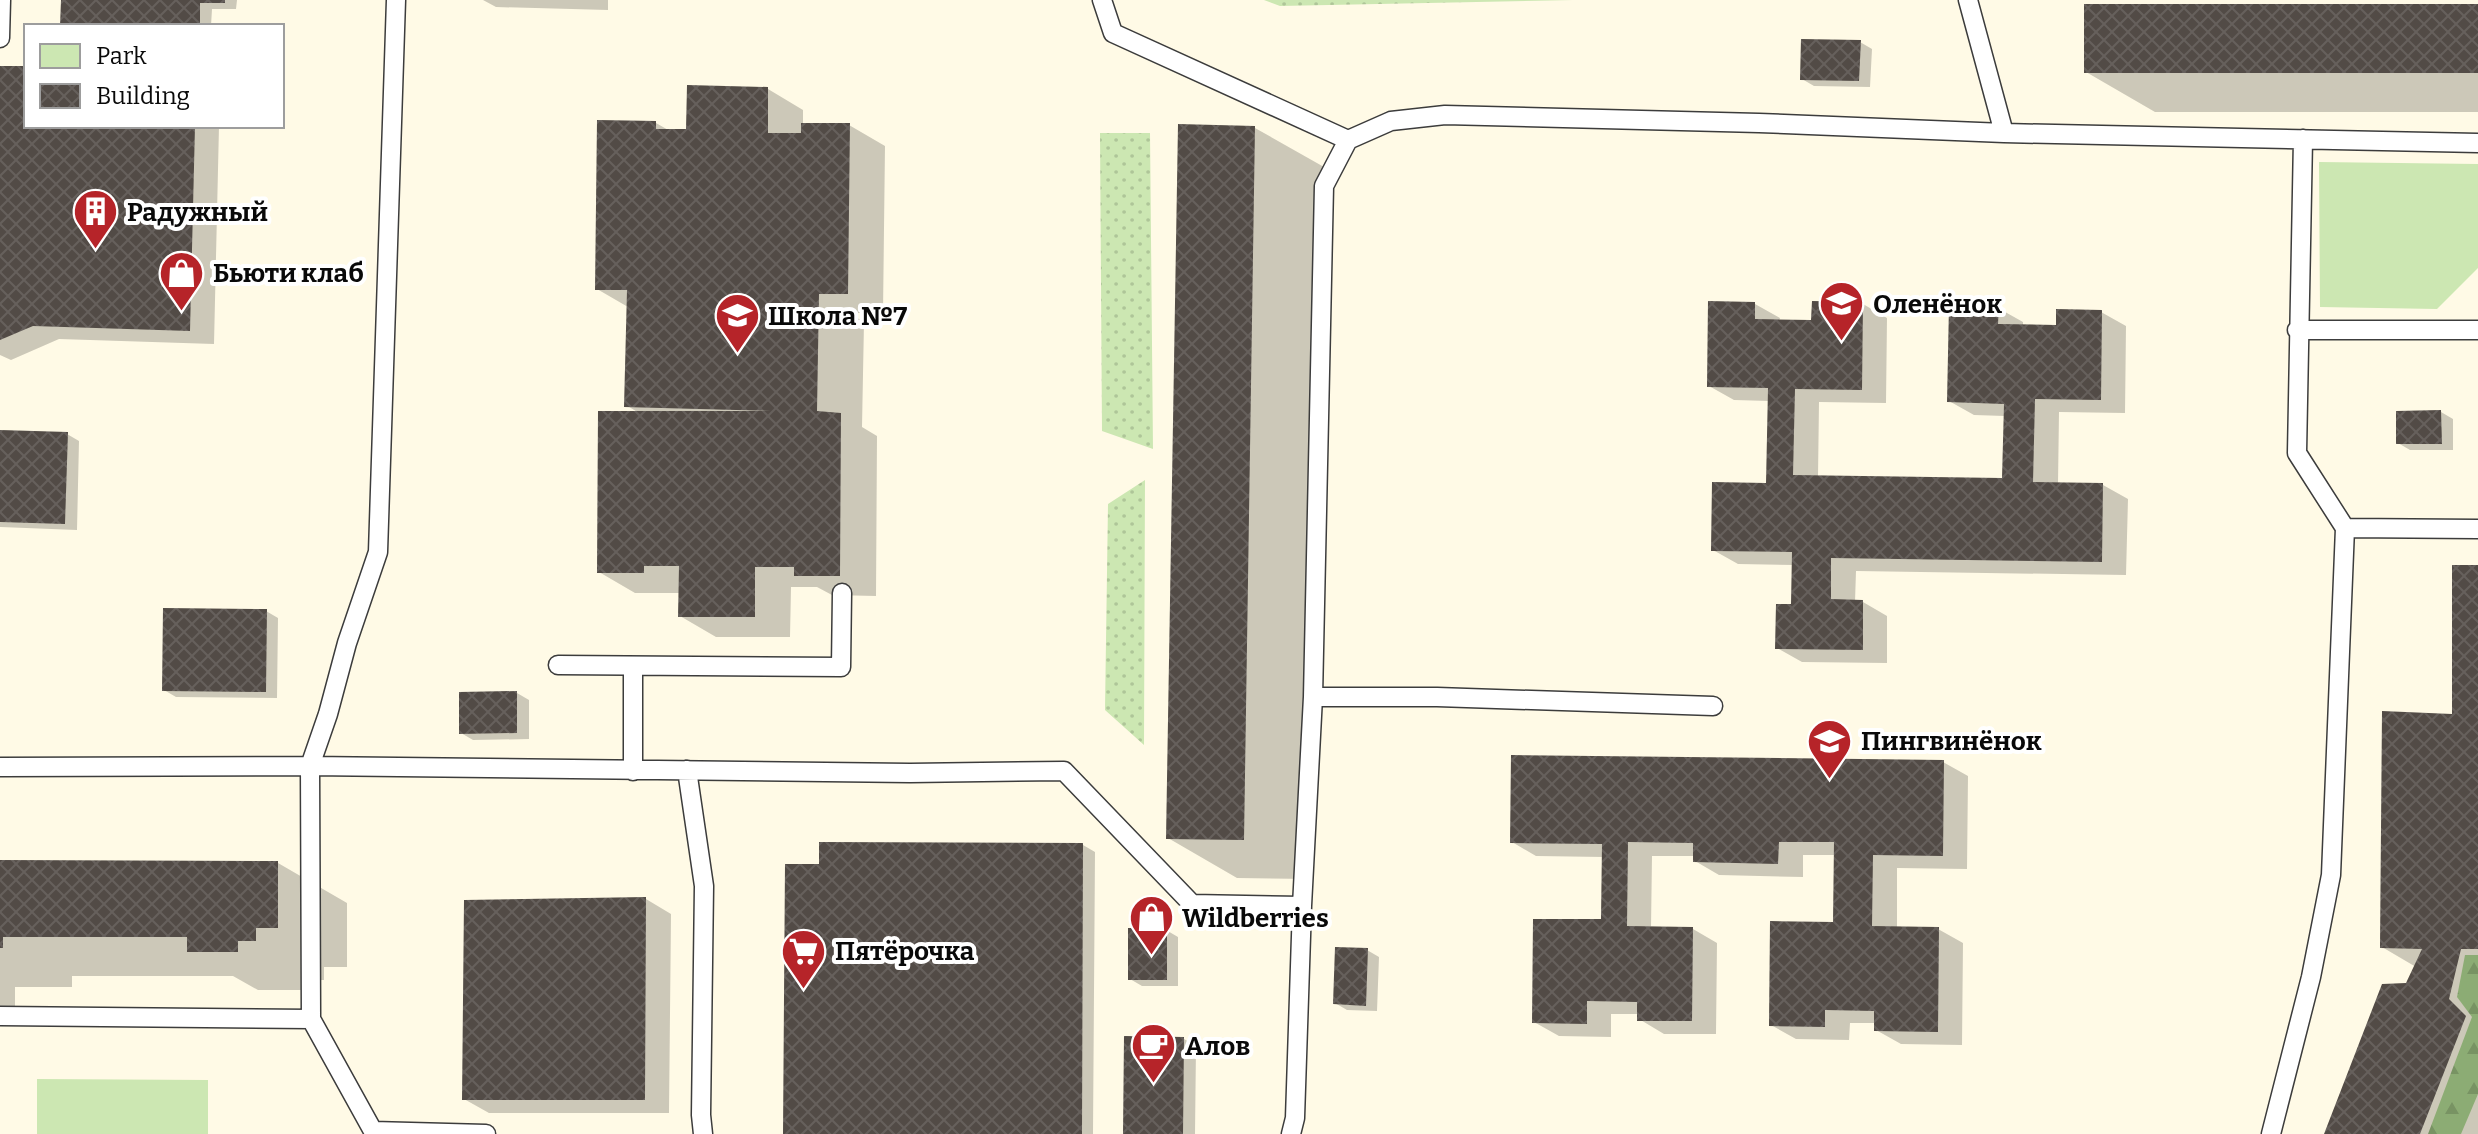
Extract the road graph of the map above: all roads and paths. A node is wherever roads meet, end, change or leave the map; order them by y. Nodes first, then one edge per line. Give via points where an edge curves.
1 (1, 0) edge
2 (396, 0) edge
3 (1102, 0) edge
4 (1968, 0) edge
5 (0, 38) edge
6 (2004, 133) junction
7 (2303, 139) junction
8 (1348, 140) junction
9 (2478, 143) edge
10 (2297, 330) junction
11 (2478, 330) edge
12 (2345, 528) junction
13 (2478, 529) edge
14 (842, 593) dead end
15 (558, 665) dead end
16 (633, 666) junction
17 (1313, 697) junction
18 (1713, 706) dead end
19 (310, 766) junction
20 (0, 767) edge
21 (687, 770) junction
22 (633, 771) junction
23 (1302, 906) junction
24 (0, 1016) edge
25 (311, 1019) junction
26 (372, 1132) edge
27 (486, 1134) edge
28 (703, 1134) edge
29 (1291, 1134) edge
30 (2271, 1134) edge

1 - 5 lane
2 - 19 lane via 378,552
3 - 8 lane via 1113,33
4 - 6 lane
6 - 7 lane
6 - 8 lane via 1445,115 1391,121
7 - 9 lane
7 - 10 lane
8 - 17 lane via 1324,186
10 - 11 lane
10 - 12 lane via 2297,453
12 - 13 lane
12 - 30 lane via 2331,875
14 - 16 lane via 841,667
15 - 16 lane
16 - 22 lane
17 - 18 lane
17 - 23 lane
19 - 20 lane
19 - 22 lane
19 - 25 lane
21 - 22 lane
21 - 23 lane via 1064,771 1192,904
21 - 28 lane via 704,886
23 - 29 lane
24 - 25 lane
25 - 26 lane
26 - 27 lane

